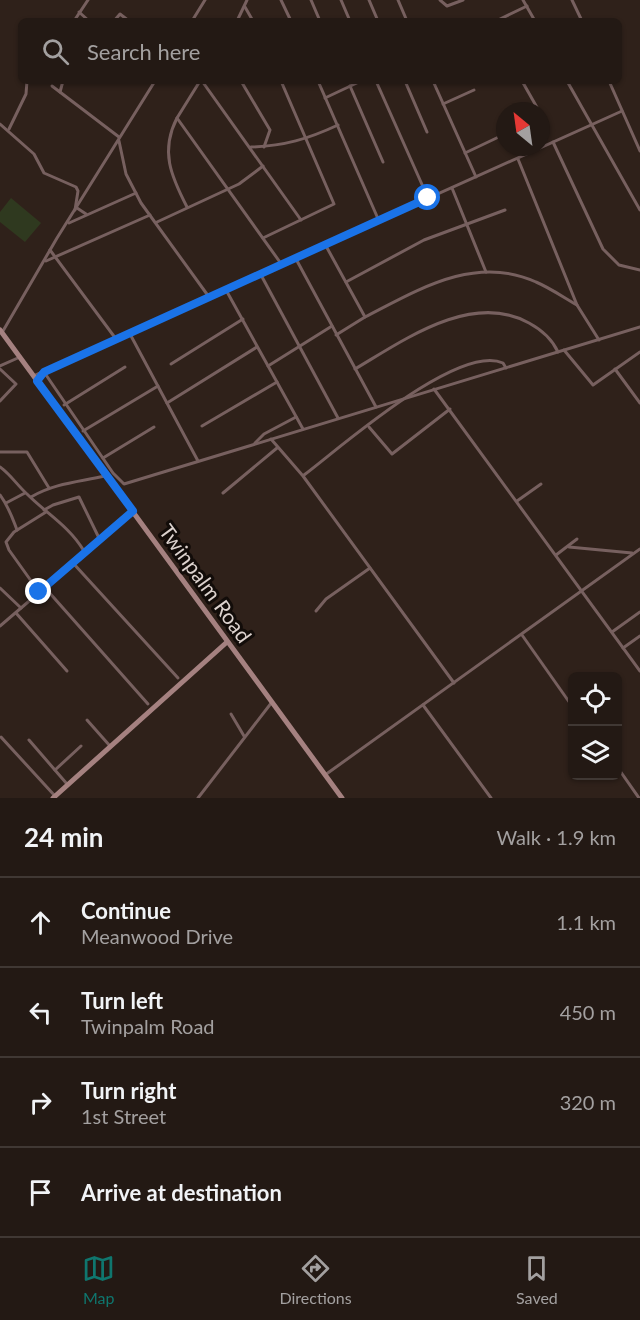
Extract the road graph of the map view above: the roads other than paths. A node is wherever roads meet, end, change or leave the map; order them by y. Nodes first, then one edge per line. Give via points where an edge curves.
1 (88, 0) edge
2 (205, 0) edge
3 (247, 0) edge
4 (281, 0) edge
5 (311, 0) edge
6 (341, 0) edge
7 (369, 0) edge
8 (398, 0) edge
9 (440, 0) edge
10 (462, 0) edge
11 (524, 0) edge
12 (572, 0) edge
13 (527, 6) junction
14 (245, 7) junction
15 (79, 12) junction
16 (76, 18) edge
17 (86, 18) edge
18 (194, 18) edge
19 (239, 18) edge
20 (251, 18) edge
21 (290, 18) edge
22 (320, 18) edge
23 (349, 18) edge
24 (377, 18) edge
25 (406, 18) edge
26 (502, 18) edge
27 (533, 18) edge
28 (581, 18) edge
29 (27, 84) edge
30 (62, 84) edge
31 (152, 84) edge
32 (199, 84) edge
33 (203, 84) edge
34 (243, 84) edge
35 (282, 84) edge
36 (319, 84) edge
37 (354, 84) edge
38 (377, 84) edge
39 (406, 84) edge
40 (434, 84) edge
41 (524, 84) edge
42 (569, 84) edge
43 (610, 84) edge
44 (52, 86) dead end
45 (350, 86) junction
46 (474, 90) dead end
47 (60, 92) junction
48 (325, 98) junction
49 (534, 102) edge
50 (443, 104) junction
51 (622, 111) junction
52 (177, 118) junction
53 (0, 124) edge
54 (338, 125) junction
55 (592, 125) junction
56 (9, 129) junction
57 (427, 132) dead end
58 (119, 138) junction
59 (496, 138) edge
60 (307, 140) junction
61 (553, 142) junction
62 (250, 147) junction
63 (264, 147) junction
64 (640, 150) edge
65 (465, 153) junction
66 (518, 159) junction
67 (383, 162) dead end
68 (263, 166) junction
69 (476, 177) junction
70 (452, 188) junction
71 (228, 190) junction
72 (136, 193) junction
73 (428, 198) junction
74 (187, 207) junction
75 (76, 210) junction
76 (505, 210) dead end
77 (640, 210) edge
78 (86, 214) junction
79 (150, 215) junction
80 (301, 220) junction
81 (380, 221) junction
82 (156, 222) junction
83 (67, 224) junction
84 (467, 225) junction
85 (262, 238) junction
86 (326, 245) junction
87 (50, 250) junction
88 (55, 257) junction
89 (296, 259) junction
90 (44, 261) junction
91 (282, 265) junction
92 (640, 270) edge
93 (486, 272) junction
94 (261, 275) junction
95 (346, 282) junction
96 (226, 290) junction
97 (209, 298) junction
98 (577, 306) junction
99 (365, 317) junction
100 (243, 319) junction
101 (332, 326) junction
102 (640, 327) edge
103 (1, 332) edge
104 (130, 334) junction
105 (336, 334) junction
106 (116, 339) junction
107 (599, 340) junction
108 (257, 347) junction
109 (300, 347) junction
110 (564, 350) junction
111 (558, 352) junction
112 (640, 352) edge
113 (20, 357) junction
114 (171, 364) dead end
115 (268, 366) junction
116 (0, 367) edge
117 (125, 367) dead end
118 (506, 368) junction
119 (355, 369) junction
120 (615, 369) junction
121 (44, 372) junction
122 (35, 378) junction
123 (277, 382) junction
124 (158, 386) junction
125 (434, 389) junction
126 (402, 399) junction
127 (0, 401) edge
128 (167, 403) junction
129 (640, 403) edge
130 (64, 405) junction
131 (376, 407) junction
132 (450, 409) junction
133 (296, 417) junction
134 (338, 418) junction
135 (202, 426) dead end
136 (369, 426) junction
137 (154, 427) dead end
138 (303, 429) junction
139 (83, 431) junction
140 (271, 439) junction
141 (254, 444) junction
142 (277, 448) junction
143 (0, 452) edge
144 (103, 458) junction
145 (198, 461) junction
146 (1, 469) edge
147 (107, 476) junction
148 (303, 476) junction
149 (541, 484) dead end
150 (49, 488) junction
151 (25, 492) junction
152 (223, 493) dead end
153 (0, 495) edge
154 (31, 498) junction
155 (517, 501) junction
156 (6, 503) junction
157 (45, 511) junction
158 (133, 511) junction
159 (17, 530) junction
160 (99, 538) junction
161 (577, 539) dead end
162 (569, 547) junction
163 (640, 549) edge
164 (84, 551) junction
165 (634, 553) junction
166 (556, 555) junction
167 (73, 563) dead end
168 (370, 568) junction
169 (0, 588) edge
170 (47, 590) dead end
171 (582, 591) junction
172 (39, 592) junction
173 (21, 608) junction
174 (316, 611) dead end
175 (640, 612) edge
176 (16, 613) junction
177 (0, 626) edge
178 (612, 632) junction
179 (522, 635) junction
180 (640, 636) edge
181 (228, 642) junction
182 (623, 648) junction
183 (67, 671) dead end
184 (640, 671) edge
185 (178, 678) dead end
186 (454, 683) junction
187 (568, 699) edge
188 (272, 702) junction
189 (148, 704) dead end
190 (423, 705) junction
191 (231, 714) dead end
192 (87, 720) dead end
193 (244, 736) junction
194 (1, 737) edge
195 (29, 740) dead end
196 (110, 746) junction
197 (81, 747) dead end
198 (55, 770) junction
199 (622, 773) edge
200 (325, 775) junction
201 (68, 784) junction
202 (639, 795) edge
203 (54, 797) edge
204 (198, 798) edge
205 (342, 798) edge
206 (491, 798) edge

1 - 15 street
2 - 18 street
3 - 14 street
4 - 21 street
5 - 22 street
6 - 23 street
7 - 24 street
8 - 25 street
9 - 10 street via 447,6
11 - 13 street
12 - 28 street
13 - 26 street
13 - 27 street
14 - 19 street
14 - 20 street
15 - 16 street
15 - 17 street
29 - 56 street
30 - 47 street
31 - 58 street
32 - 52 street
33 - 62 street
34 - 63 street via 270,130
35 - 60 street
36 - 48 street
37 - 45 street
38 - 73 street
39 - 57 street
40 - 50 street
41 - 49 street
42 - 55 street
43 - 51 street
44 - 47 street
45 - 48 street
45 - 67 street
46 - 50 street
47 - 58 street
48 - 54 street
50 - 65 street
51 - 55 street
51 - 64 street
52 - 71 street
52 - 74 street via 169,133 168,159
53 - 56 street
54 - 60 street
54 - 81 street
55 - 61 street
55 - 77 street
56 - 75 street via 34,154 44,173 76,187
58 - 72 street via 126,174
58 - 75 street
59 - 65 street
60 - 63 street
60 - 80 street via 334,204
61 - 66 street
61 - 92 street via 603,249 619,265
62 - 63 street
62 - 68 street
65 - 69 street
66 - 69 street
66 - 98 street
68 - 71 street
68 - 80 street
69 - 70 street
70 - 73 street
70 - 84 street
71 - 74 street
71 - 85 street
72 - 78 street
72 - 79 street
73 - 81 street
74 - 82 street
75 - 78 street
75 - 83 street
76 - 84 street
78 - 83 street
79 - 82 street
79 - 88 street
80 - 85 street
81 - 86 street
82 - 97 street
83 - 87 street
84 - 93 street
84 - 95 street via 402,250
85 - 91 street
86 - 89 street
86 - 95 street
87 - 88 street
87 - 90 street
88 - 90 street
88 - 106 street
89 - 91 street
89 - 101 street
90 - 103 street
91 - 94 street
93 - 98 street via 535,281
93 - 99 street via 456,275
94 - 96 street
94 - 109 street
95 - 99 street
96 - 97 street
96 - 100 street
97 - 104 street
98 - 107 street
99 - 105 street
100 - 108 street
100 - 114 street
101 - 105 street
101 - 109 street
102 - 107 street
103 - 113 main road, Twinpalm Road
104 - 106 street
104 - 124 street
105 - 119 street
106 - 121 street
107 - 110 street
108 - 115 street
108 - 128 street
109 - 115 street
109 - 134 street
110 - 111 street
110 - 120 street via 591,385
111 - 118 street
111 - 119 street via 546,335 522,319 483,312 448,320
112 - 120 street
113 - 116 street
113 - 122 main road, Twinpalm Road
115 - 123 street
116 - 127 street via 16,384
117 - 130 street
118 - 125 street
118 - 126 street via 494,360 477,362
119 - 131 street
120 - 129 street
121 - 122 street
121 - 130 street
122 - 147 main road, Twinpalm Road
123 - 133 street
123 - 135 street
124 - 128 street
124 - 139 street
125 - 126 street
125 - 132 street
126 - 131 street
126 - 136 street
128 - 145 street
130 - 139 street
131 - 134 street
132 - 136 street via 392,454
132 - 155 street
133 - 138 street
133 - 141 street via 264,434
134 - 138 street
136 - 148 street
137 - 144 street
138 - 140 street
139 - 144 street
140 - 141 street
140 - 142 street
141 - 145 street
142 - 148 street
142 - 152 street
143 - 150 street via 27,452
144 - 145 street via 124,484
146 - 151 street via 15,478
147 - 150 street
147 - 158 main road, Twinpalm Road
148 - 168 street
149 - 155 street
150 - 154 street
151 - 154 street
151 - 156 street
153 - 156 street
154 - 157 street
155 - 166 street
156 - 159 street
157 - 159 street
157 - 160 street via 79,497
157 - 164 street via 69,529
158 - 160 street
158 - 181 main road, Twinpalm Road
159 - 172 street via 6,542
160 - 164 street
161 - 162 street
162 - 165 street
162 - 166 street
163 - 165 street
164 - 172 street
165 - 171 street
166 - 171 street
167 - 185 street
168 - 174 street
168 - 186 street
169 - 173 street
170 - 189 street
171 - 178 street
171 - 179 street
172 - 173 street
173 - 176 street
175 - 178 street
176 - 177 street
176 - 183 street
178 - 182 street
179 - 186 street
179 - 187 street
180 - 182 street
181 - 188 main road, Twinpalm Road
181 - 196 main road
182 - 184 street
186 - 190 street
188 - 193 street
188 - 200 main road, Twinpalm Road
190 - 200 street
190 - 206 street
191 - 193 street
192 - 196 street
193 - 204 street
194 - 203 street
195 - 198 street
196 - 201 main road
197 - 198 street
198 - 201 street
199 - 202 street
200 - 205 main road, Twinpalm Road
201 - 203 main road

